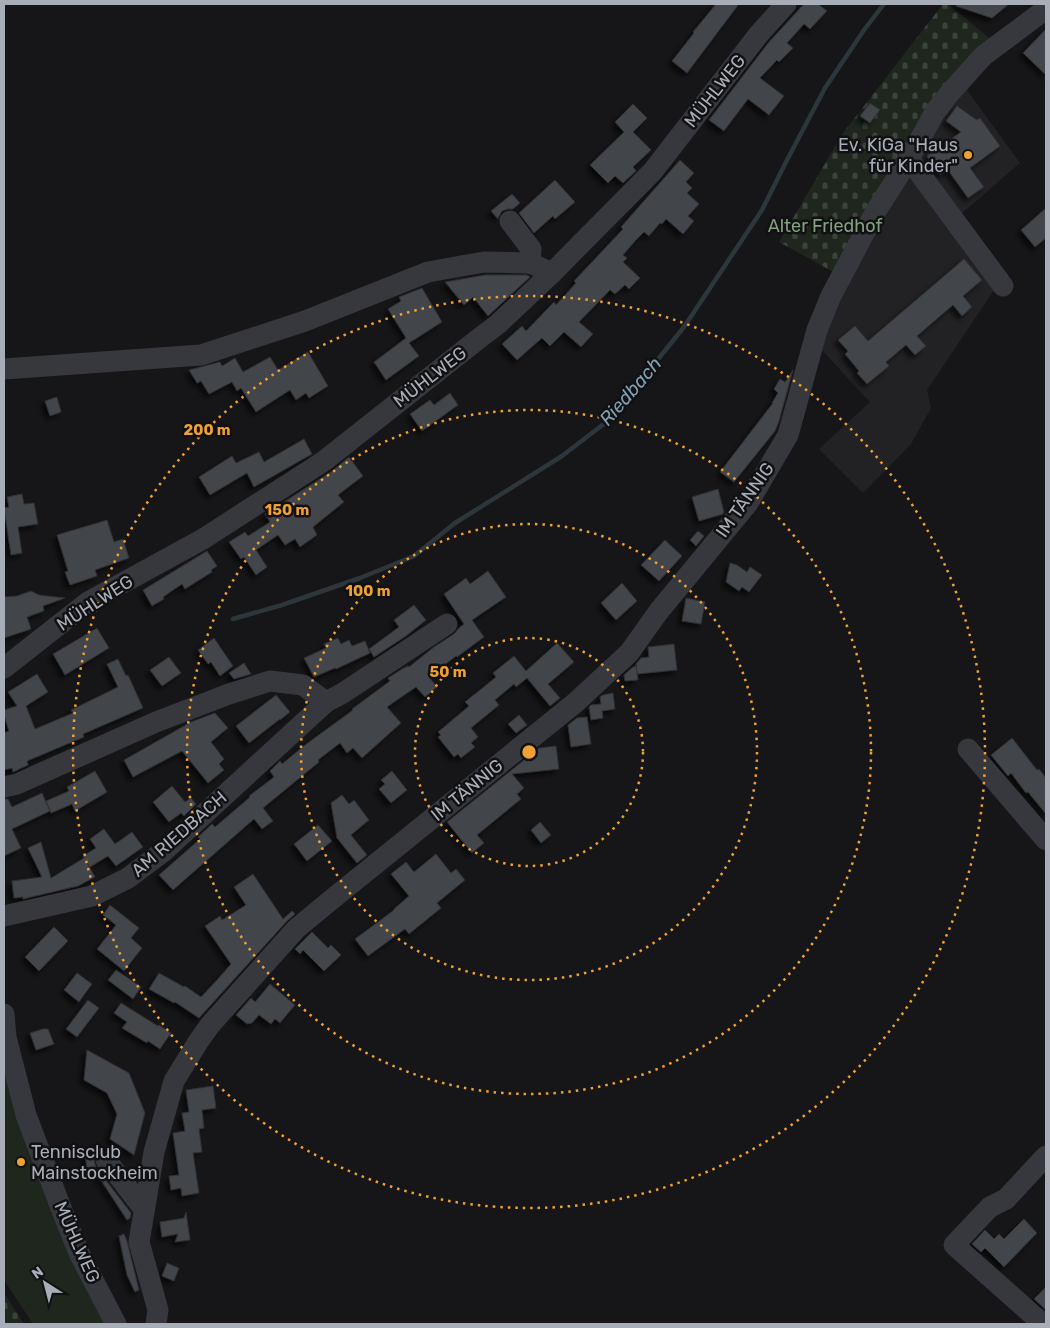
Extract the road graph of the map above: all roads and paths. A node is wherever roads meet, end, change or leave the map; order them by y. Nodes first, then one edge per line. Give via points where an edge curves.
1 (786, 4) edge
2 (1046, 9) edge
3 (909, 160) junction
4 (510, 221) dead end
5 (530, 263) junction
6 (552, 273) junction
7 (1004, 286) dead end
8 (4, 370) edge
9 (447, 624) dead end
10 (4, 668) edge
11 (326, 702) junction
12 (968, 749) dead end
13 (4, 787) edge
14 (1046, 840) edge
15 (4, 916) edge
16 (4, 1014) edge
17 (1046, 1156) edge
18 (106, 1160) dead end
19 (144, 1209) junction
20 (116, 1324) edge
21 (156, 1324) edge
22 (1043, 1324) edge

1 - 6 street, MÜHLWEG via 653,171
2 - 3 street, IM TÄNNIG via 983,56 936,112
3 - 7 street
3 - 19 street, IM TÄNNIG via 876,211 831,296 816,330 788,435 748,503 628,653 575,703 296,929 210,1025 174,1081 154,1152
4 - 5 street via 531,249
5 - 6 street
5 - 8 street via 484,262 428,272 305,321 201,355
6 - 10 street, MÜHLWEG via 498,324 324,461 204,539 88,602
9 - 11 street, AM RIEDBACH
11 - 13 street via 303,685 270,680 156,722
11 - 15 street, AM RIEDBACH via 164,851 128,878 92,896
12 - 14 street
16 - 20 street, MÜHLWEG via 6,1036 26,1115 80,1255
17 - 22 street via 954,1245
18 - 19 street
19 - 21 street, IM TÄNNIG via 139,1242 158,1310

